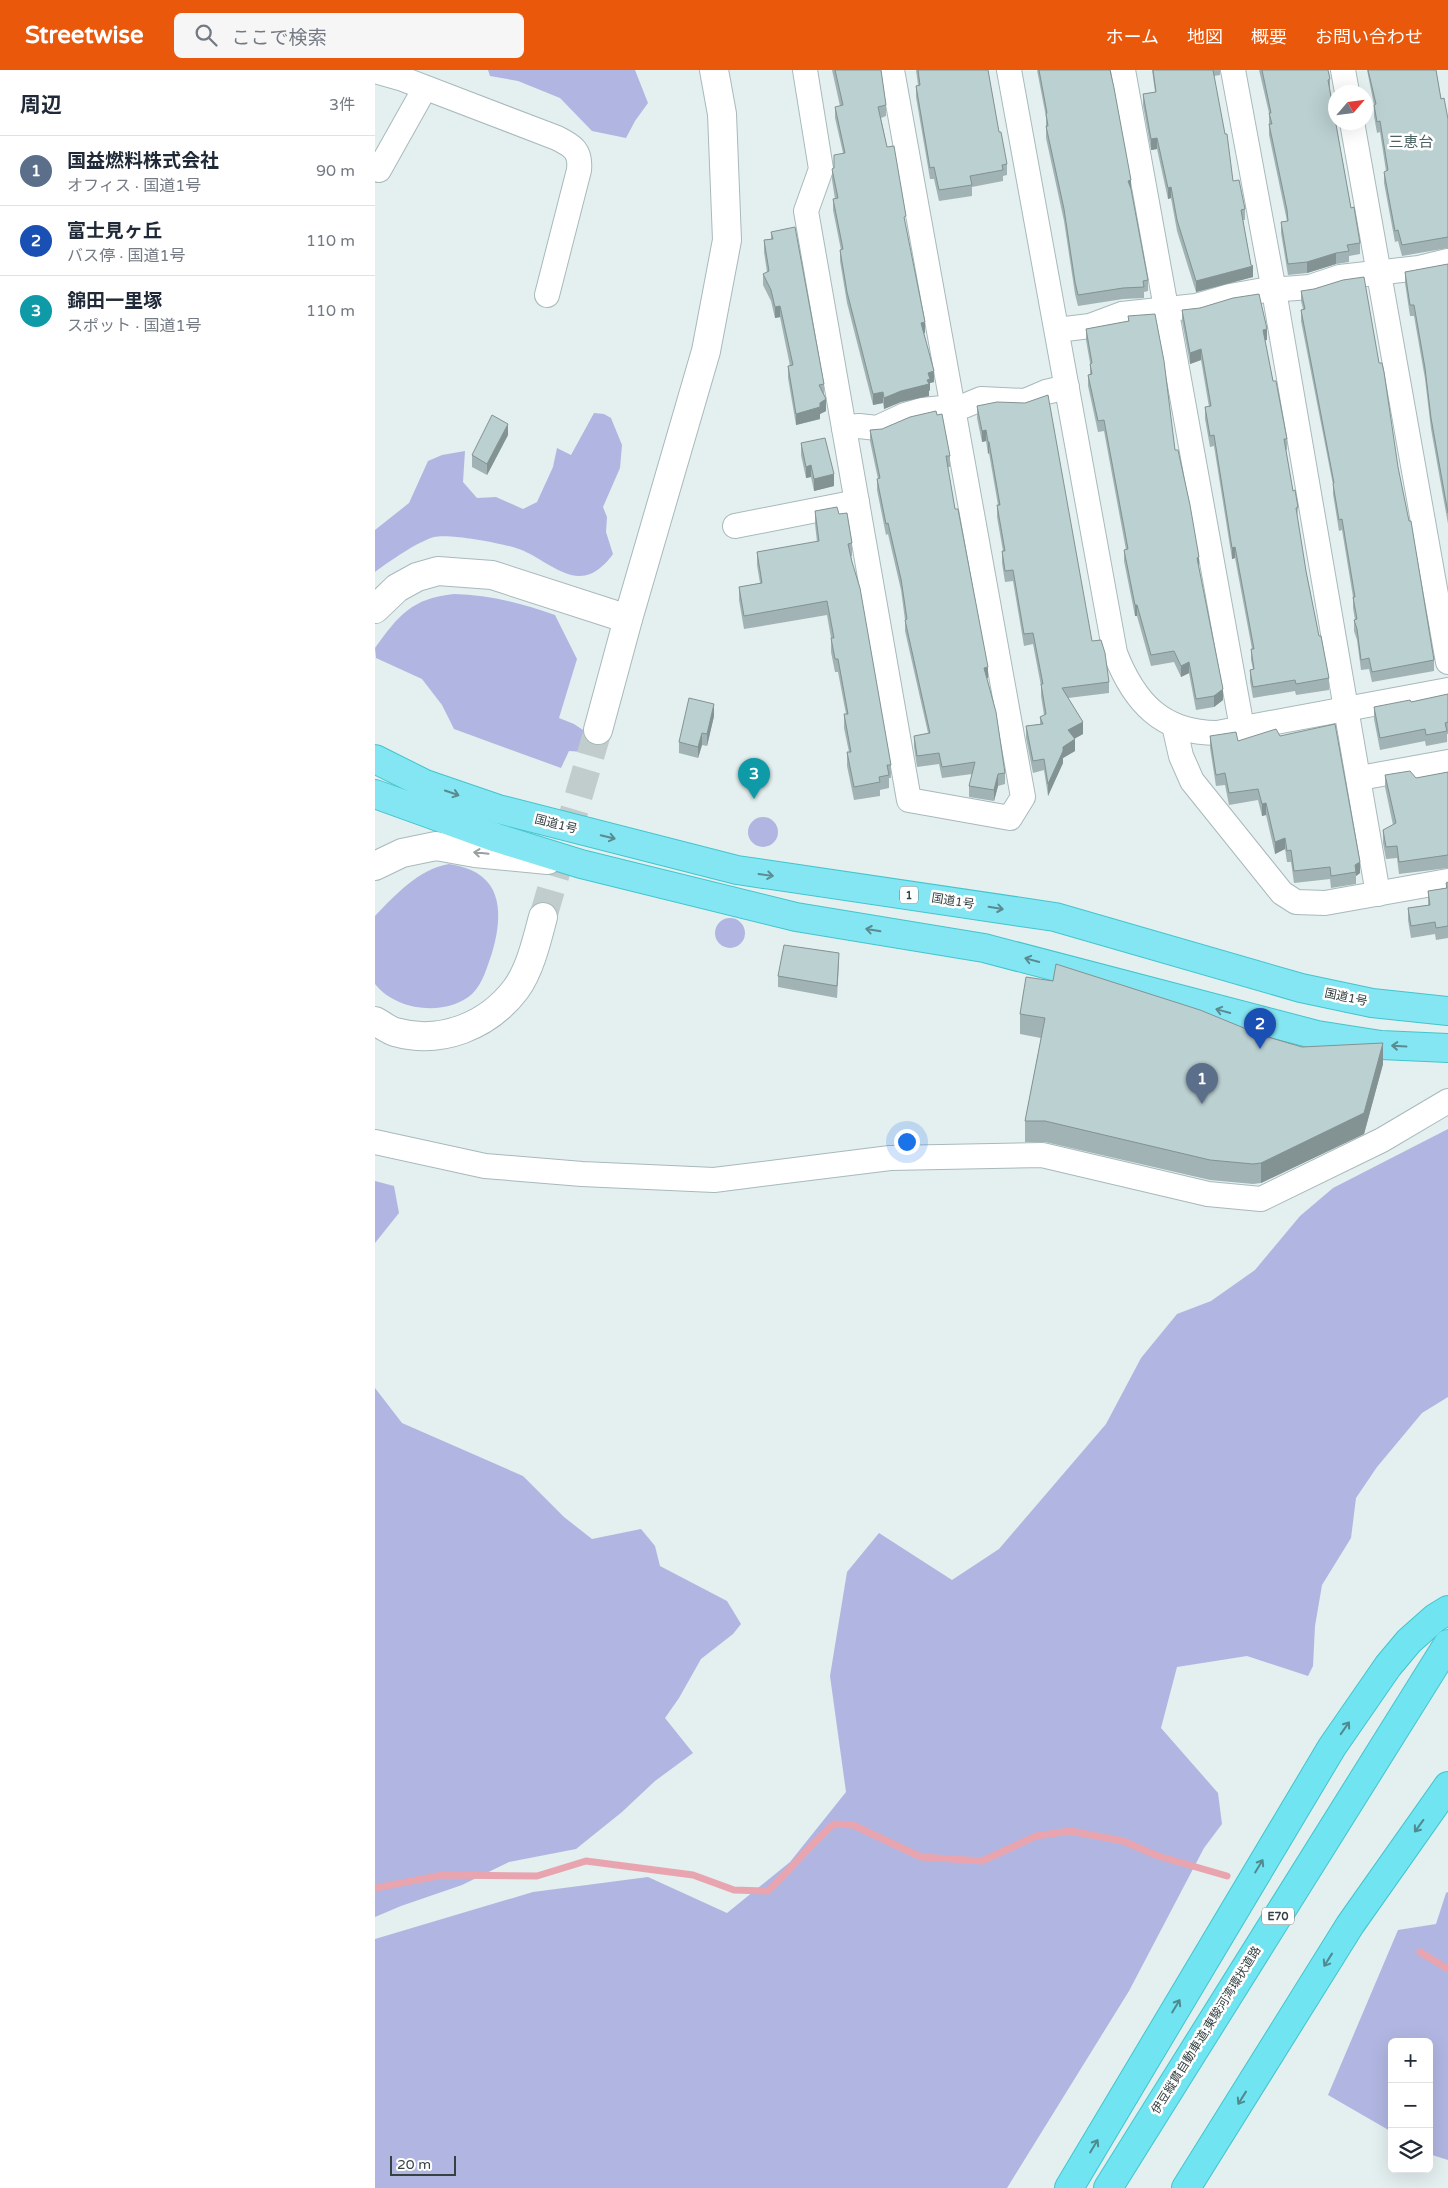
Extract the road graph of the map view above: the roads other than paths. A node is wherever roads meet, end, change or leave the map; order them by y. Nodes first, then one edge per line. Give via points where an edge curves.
1 (714, 70) edge
2 (805, 70) edge
3 (892, 70) edge
4 (1009, 70) edge
5 (1123, 70) edge
6 (1233, 70) edge
7 (1343, 70) edge
8 (375, 72) edge
9 (1346, 85) edge
10 (425, 88) junction
11 (1354, 130) edge
12 (379, 170) dead end
13 (1448, 261) edge
14 (1379, 271) junction
15 (1274, 291) junction
16 (547, 295) dead end
17 (1167, 309) junction
18 (1057, 330) junction
19 (1067, 387) junction
20 (953, 408) junction
21 (844, 428) junction
22 (857, 502) junction
23 (735, 526) dead end
24 (375, 609) edge
25 (628, 619) junction
26 (1448, 662) edge
27 (1448, 690) edge
28 (1346, 708) junction
29 (1174, 725) junction
30 (1243, 728) junction
31 (598, 730) tunnel mouth
32 (375, 749) edge
33 (375, 759) edge
34 (1448, 762) edge
35 (1359, 778) junction
36 (425, 784) junction
37 (375, 794) edge
38 (581, 864) junction
39 (375, 866) edge
40 (1448, 881) edge
41 (1379, 894) junction
42 (543, 918) tunnel mouth
43 (1448, 1011) edge
44 (375, 1021) edge
45 (1448, 1048) edge
46 (1448, 1101) edge
47 (375, 1142) edge
48 (1448, 1610) edge
49 (1448, 1644) edge
50 (1448, 1786) edge
51 (1069, 2188) edge
52 (1108, 2188) edge
53 (1186, 2188) edge

1 - 25 street via 722,114 727,240 706,350
2 - 21 street via 821,169 806,211
3 - 20 street
4 - 18 street
5 - 17 street
6 - 15 street
7 - 9 street
8 - 10 street
10 - 12 street
10 - 16 street via 557,138 578,152 579,170
11 - 14 street
13 - 14 street via 1419,268
14 - 15 street
14 - 26 street
15 - 17 street via 1258,291 1196,306
15 - 28 street
17 - 18 street via 1123,314 1090,326
17 - 30 street
18 - 19 street
19 - 20 street via 1025,401 981,399
19 - 29 street via 1115,653 1137,697
20 - 21 street via 922,410 877,428
20 - 22 street via 1023,796 1010,818 909,800
21 - 22 street
22 - 23 street
24 - 25 street via 397,588 417,577 438,572 492,575
25 - 31 street
27 - 28 street
28 - 30 street
28 - 35 street
29 - 30 street via 1196,733
29 - 41 street via 1181,756 1192,781 1283,893 1296,902 1309,904
32 - 36 street
33 - 36 highway, 国道1号 / 1
34 - 35 street
35 - 41 street
36 -> 43 highway, 国道1号 / 1 via 498,809 737,870 1055,917 1301,988 1372,1003
37 - 38 highway
38 -> 39 street via 436,846 401,853
45 -> 38 highway via 1381,1045 1317,1035 984,948 796,918
40 - 41 street
42 - 44 street via 535,948 517,988 493,1014 469,1028 418,1036 393,1031
46 - 47 street via 1382,1140 1261,1200 1208,1194 1042,1155 890,1158 714,1180 485,1166
51 -> 48 highway via 1332,1747 1387,1666 1435,1618
49 - 52 highway, 伊豆縦貫自動車道;東駿河湾環状道路 / E70
50 -> 53 highway via 1350,1925

